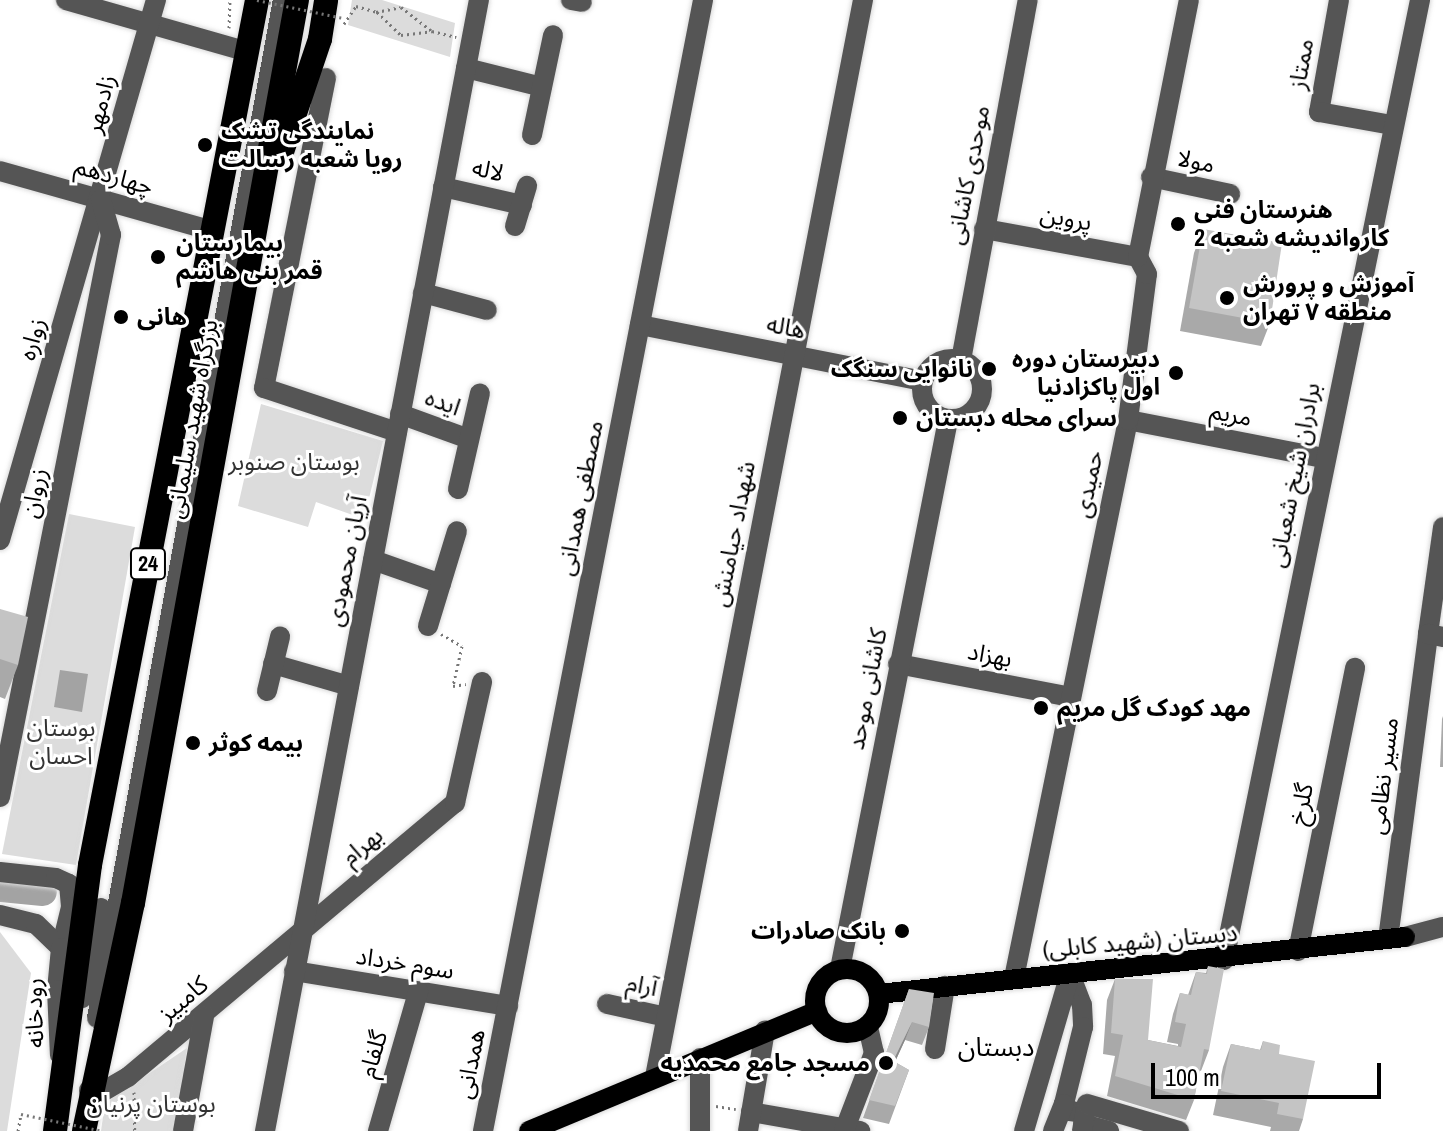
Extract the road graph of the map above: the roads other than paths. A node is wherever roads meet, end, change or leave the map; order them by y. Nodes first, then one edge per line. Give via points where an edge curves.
1 (66, 0) edge
2 (156, 0) edge
3 (257, 0) edge
4 (275, 0) edge
5 (283, 0) edge
6 (297, 0) edge
7 (326, 0) edge
8 (479, 0) edge
9 (703, 0) edge
10 (863, 0) edge
11 (1028, 0) edge
12 (1189, 0) edge
13 (1339, 0) edge
14 (1420, 0) edge
15 (150, 24) junction
16 (553, 35) dead end
17 (238, 49) junction
18 (466, 68) junction
19 (326, 78) dead end
20 (542, 87) junction
21 (1392, 125) junction
22 (532, 135) dead end
23 (0, 171) edge
24 (1151, 177) junction
25 (443, 187) junction
26 (1230, 194) dead end
27 (101, 199) junction
28 (515, 226) dead end
29 (984, 229) junction
30 (214, 231) junction
31 (254, 238) junction
32 (1138, 257) junction
33 (423, 293) junction
34 (487, 310) dead end
35 (640, 325) junction
36 (795, 356) junction
37 (961, 360) junction
38 (922, 381) junction
39 (480, 393) dead end
40 (948, 420) junction
41 (1128, 420) junction
42 (399, 423) junction
43 (469, 439) junction
44 (1324, 458) junction
45 (458, 489) dead end
46 (1443, 527) edge
47 (457, 531) dead end
48 (0, 540) edge
49 (373, 560) junction
50 (441, 584) junction
51 (428, 626) road end
52 (1436, 636) edge
53 (280, 637) dead end
54 (273, 664) junction
55 (898, 664) junction
56 (1355, 668) dead end
57 (482, 682) road end
58 (349, 686) junction
59 (267, 691) dead end
60 (1071, 697) junction
61 (0, 797) edge
62 (0, 872) edge
63 (0, 915) edge
64 (1443, 927) edge
65 (302, 929) junction
66 (1443, 935) edge
67 (1396, 938) junction
68 (61, 948) junction
69 (1298, 951) junction
70 (1224, 960) junction
71 (840, 969) junction
72 (294, 971) junction
73 (1070, 974) junction
74 (1014, 978) junction
75 (945, 986) junction
76 (418, 992) junction
77 (879, 994) junction
78 (607, 1004) dead end
79 (508, 1006) junction
80 (817, 1011) junction
81 (204, 1017) junction
82 (666, 1017) junction
83 (868, 1026) junction
84 (765, 1030) junction
85 (935, 1049) dead end
86 (700, 1058) junction
87 (65, 1076) junction
88 (655, 1077) junction
89 (90, 1099) junction
90 (1064, 1104) junction
91 (1085, 1118) edge
92 (750, 1122) edge
93 (850, 1130) edge
94 (43, 1131) edge
95 (55, 1131) edge
96 (84, 1131) edge
97 (93, 1131) edge
98 (183, 1131) edge
99 (265, 1131) edge
100 (378, 1131) edge
101 (483, 1131) edge
102 (529, 1131) edge
103 (700, 1131) edge
104 (1024, 1131) edge
105 (1053, 1131) edge
106 (1109, 1131) edge
107 (1179, 1131) edge

1 - 15 street
2 - 15 street
3 - 17 highway, بزرگراه شهید سلیمانی / 24
4 - 87 street via 130,768
5 - 89 street via 112,916 88,1072
6 - 31 highway, بزرگراه شهید سلیمانی / 24
7 - 31 highway via 320,39
8 - 18 street, آریان محمودی
9 - 35 street, مصطفی همدانی
10 - 36 street, شهداد حیامنش
11 - 29 street, موحدی کاشانی
12 - 24 street, حمیدی
13 - 21 street, ممتاز via 1319,112
14 - 21 street, برادران شیخ شعبانی
15 - 17 street
15 - 27 street, زادمهر
16 - 20 street
17 - 30 highway, بزرگراه شهید سلیمانی / 24
18 - 20 street
18 - 25 street, آریان محمودی
19 - 42 street, ایده via 264,388
20 - 22 street
21 - 44 street, برادران شیخ شعبانی
23 - 27 street, چهاردهم
24 - 26 street, مولا
24 - 32 street, حمیدی
25 - 28 street, لاله via 524,195
25 - 33 street, آریان محمودی
27 - 30 street, چهاردهم
27 - 48 street, زواره
27 - 61 street, زروان via 111,235
29 - 32 street, پروین
29 - 37 street, موحدی کاشانی
30 - 87 highway, بزرگراه شهید سلیمانی / 24 via 90,865
31 - 89 highway, بزرگراه شهید سلیمانی / 24 via 133,903
32 - 41 street, حمیدی via 1147,274
33 - 34 street
33 - 42 street, آریان محمودی
35 - 36 street, هاله
35 - 79 street, مصطفی همدانی
36 - 38 street, هاله
36 - 82 street, شهداد حیامنش
37 - 38 street via 933,365
37 - 40 street via 981,381 980,400 968,415
38 - 40 street via 930,411
39 - 43 street, ایده
40 - 55 street, کاشانی موحد
41 - 44 street, مریم
41 - 60 street, حمیدی
42 - 43 street, ایده
42 - 49 street, آریان محمودی
43 - 45 street, ایده
44 - 70 street, برادران شیخ شعبانی
46 - 52 street, مسیر نظامی
47 - 50 street
49 - 50 street
49 - 58 street, آریان محمودی
50 - 51 street
52 - 67 street, مسیر نظامی
53 - 54 street
54 - 58 street
54 - 59 street
55 - 60 street, بهزاد
55 - 71 street, کاشانی موحد
56 - 69 street, گلرخ
57 - 65 street, بهرام via 455,803
58 - 65 street, آریان محمودی
60 - 74 street, حمیدی
62 - 68 street, رودخانه via 69,884 71,907
63 - 68 street, رودخانه via 36,924
64 - 67 street
65 - 72 street, آریان محمودی
65 - 81 street, کامبیز
66 - 67 street
67 - 69 main road, دبستان (شهید کابلی)
68 - 87 street, رودخانه via 56,1036
69 - 70 main road, دبستان (شهید کابلی)
70 - 73 main road, دبستان (شهید کابلی)
71 - 77 main road via 865,975
71 - 80 main road via 820,984
72 - 76 street, سوم خرداد
72 - 99 street, آریان محمودی
73 - 74 main road, دبستان (شهید کابلی)
73 - 90 street via 1082,1005 1083,1027
73 - 104 street
74 - 75 main road, دبستان (شهید کابلی)
75 - 77 main road, دبستان (شهید کابلی)
75 - 85 street
76 - 79 street, سوم خرداد
76 - 100 street, گلفام
77 - 83 main road via 877,1013
78 - 82 street, آرام
79 - 101 street, همدانی
80 - 83 main road via 836,1031
80 - 84 main road
81 - 89 street, کامبیز via 128,1077
81 - 98 street
82 - 88 street, شهداد حیامنش
83 - 93 street via 874,1053
84 - 86 main road
84 - 92 street
86 - 88 main road
86 - 103 street
87 - 94 main road
87 - 95 highway, بزرگراه شهید سلیمانی / 24
88 - 102 main road
89 - 96 highway, بزرگراه شهید سلیمانی / 24
89 - 97 main road
90 - 91 street
90 - 105 street
91 - 106 street
91 - 107 street
92 - 93 street

